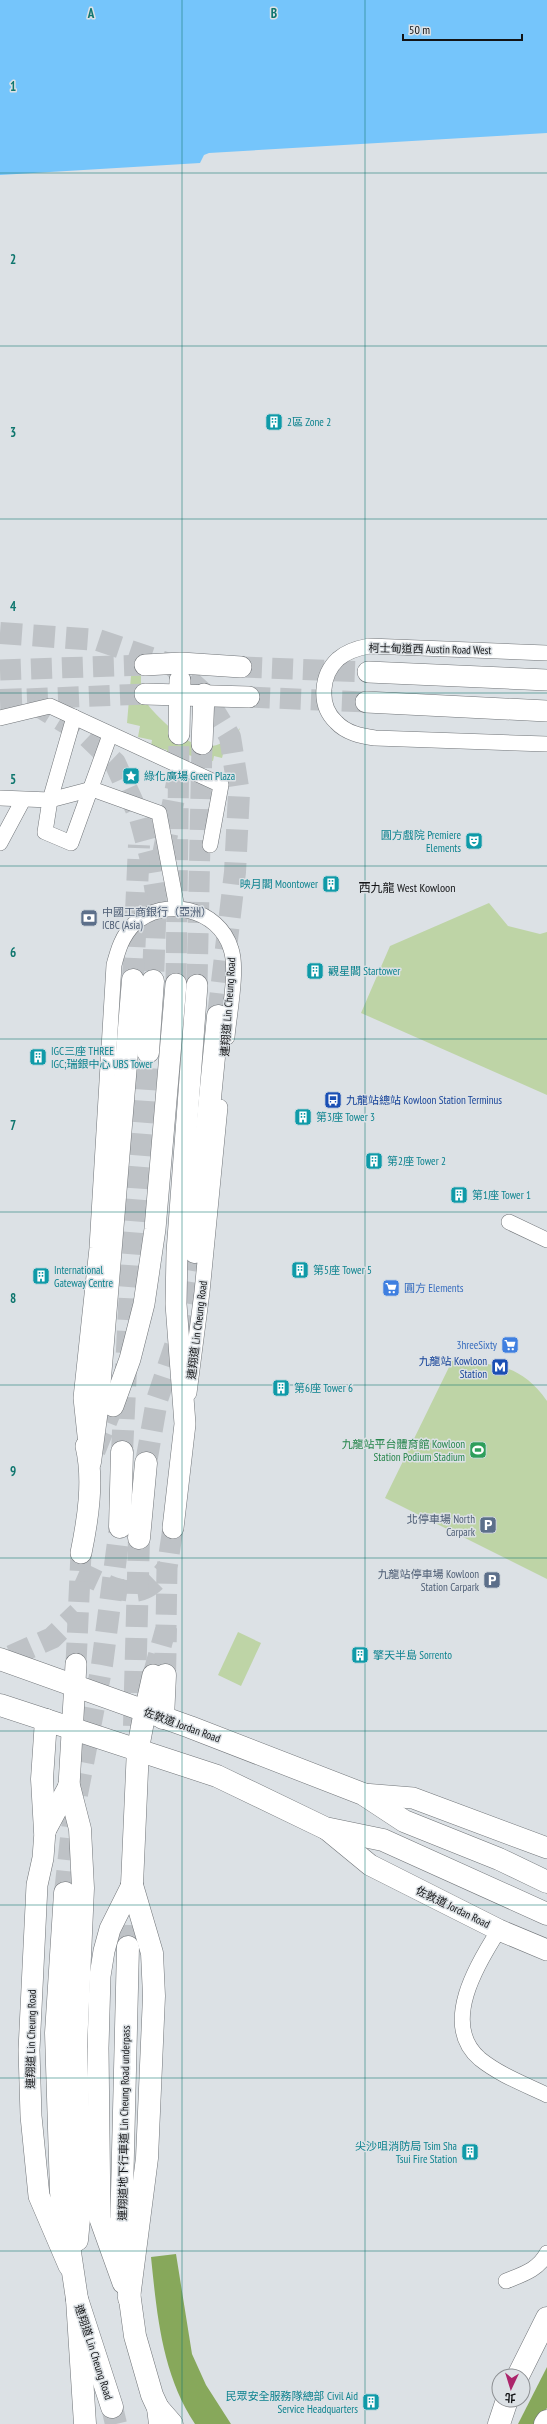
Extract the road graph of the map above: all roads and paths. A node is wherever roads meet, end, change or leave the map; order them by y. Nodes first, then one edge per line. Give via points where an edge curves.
1 (547, 652) edge
2 (181, 663) junction
3 (145, 665) tunnel mouth
4 (241, 667) tunnel mouth
5 (368, 672) tunnel mouth
6 (547, 680) edge
7 (145, 694) tunnel mouth
8 (180, 694) junction
9 (204, 694) junction
10 (249, 696) tunnel mouth
11 (366, 702) tunnel mouth
12 (547, 711) edge
13 (74, 717) junction
14 (0, 718) edge
15 (179, 734) tunnel mouth
16 (110, 735) junction
17 (202, 744) tunnel mouth
18 (547, 744) edge
19 (92, 789) junction
20 (0, 798) edge
21 (23, 800) junction
22 (50, 800) junction
23 (0, 843) edge
24 (210, 845) dead end
25 (177, 908) junction
26 (176, 984) tunnel mouth
27 (197, 985) tunnel mouth
28 (218, 1016) tunnel mouth
29 (148, 1052) tunnel mouth
30 (509, 1222) dead end
31 (547, 1240) edge
32 (194, 1252) tunnel mouth
33 (113, 1406) tunnel mouth
34 (186, 1424) junction
35 (122, 1452) tunnel mouth
36 (88, 1454) junction
37 (146, 1463) tunnel mouth
38 (120, 1527) tunnel mouth
39 (173, 1528) tunnel mouth
40 (139, 1538) tunnel mouth
41 (81, 1553) tunnel mouth
42 (4, 1658) edge
43 (76, 1675) junction
44 (159, 1675) tunnel mouth
45 (0, 1705) edge
46 (154, 1715) junction
47 (46, 1720) junction
48 (72, 1728) junction
49 (138, 1748) junction
50 (69, 1786) junction
51 (363, 1794) junction
52 (325, 1828) junction
53 (45, 1831) junction
54 (547, 1848) edge
55 (547, 1882) edge
56 (132, 1885) junction
57 (65, 1893) tunnel mouth
58 (547, 1914) edge
59 (499, 1930) junction
60 (128, 1947) tunnel mouth
61 (547, 1950) edge
62 (547, 2095) edge
63 (547, 2253) edge
64 (72, 2273) junction
65 (506, 2281) dead end
66 (129, 2298) junction
67 (77, 2300) junction
68 (547, 2318) edge
69 (547, 2330) edge
70 (522, 2368) edge
71 (522, 2368) edge
72 (112, 2407) tunnel mouth
73 (504, 2408) edge
74 (159, 2416) edge
75 (547, 2421) edge
76 (85, 2424) edge
77 (172, 2424) edge
78 (499, 2424) edge
79 (545, 2424) edge

1 - 18 street, 柯士甸道西 Austin Road West via 369,646 357,648 339,658 331,667 324,689 328,711 336,722 360,736
2 - 3 main road
2 - 4 main road
2 - 8 main road
5 - 6 main road
7 - 8 main road
8 - 9 main road
8 - 15 main road
9 - 10 main road
9 - 17 main road
11 - 12 main road
13 - 14 street via 50,706
13 - 16 street
13 - 22 street
16 - 19 street
16 - 24 street via 220,786
19 - 22 street
19 - 22 street via 71,843 45,832
19 - 25 street via 159,813
20 - 21 street
21 - 22 street
21 - 23 street
25 - 34 street, 連翔道 Lin Cheung Road via 198,913 215,922 226,935 234,965
25 - 36 street, 連翔道 Lin Cheung Road via 154,911 134,924 120,942 114,965 97,1248 81,1398
26 - 33 main road via 156,1229 142,1311 130,1359
27 - 34 main road, 連翔道 Lin Cheung Road via 177,1252 176,1304
28 - 32 main road
29 - 36 main road via 143,980 98,1402
30 - 31 street
34 - 39 main road, 連翔道 Lin Cheung Road
35 - 38 main road
36 - 41 main road, 連翔道 Lin Cheung Road via 85,1529
37 - 40 main road
42 - 43 main road, 佐敦道 Jordan Road
43 - 46 main road, 佐敦道 Jordan Road
43 - 48 main road, 連翔道 Lin Cheung Road
44 - 46 main road
45 - 47 main road, 佐敦道 Jordan Road
46 - 49 main road
46 - 51 main road, 佐敦道 Jordan Road
47 - 48 main road, 佐敦道 Jordan Road
47 - 53 main road via 42,1779
48 - 49 main road, 佐敦道 Jordan Road
48 - 50 main road, 連翔道 Lin Cheung Road
49 - 52 main road, 佐敦道 Jordan Road via 216,1776
49 - 56 main road
50 - 53 main road, 連翔道 Lin Cheung Road
50 - 64 main road via 80,1829 83,1888 76,2047 81,2198
51 - 54 main road, 佐敦道 Jordan Road via 413,1798
51 - 55 main road, 佐敦道 Jordan Road via 404,1821
52 - 58 main road, 佐敦道 Jordan Road via 383,1840
52 - 59 main road, 佐敦道 Jordan Road via 370,1865
53 - 64 main road, 連翔道 Lin Cheung Road via 37,1885 29,2050 31,2116 39,2196
56 - 66 main road via 152,1953 154,1996 147,2158
56 - 66 main road via 110,1929 104,1951 100,1976 98,2048 100,2219
57 - 64 main road via 56,2067 61,2192
59 - 61 main road, 佐敦道 Jordan Road
59 - 62 street via 483,1955 470,1984 461,2020 463,2035 479,2058 495,2070
60 - 66 main road, 連翔道地下行車道 Lin Cheung Road underpass via 121,2215
63 - 65 street via 529,2272
64 - 67 main road, 連翔道 Lin Cheung Road
66 - 74 main road via 135,2336
67 - 72 main road, 連翔道 Lin Cheung Road
67 - 76 main road
68 - 70 main road
69 - 71 main road
73 - 78 main road
74 - 77 main road
75 - 79 main road

